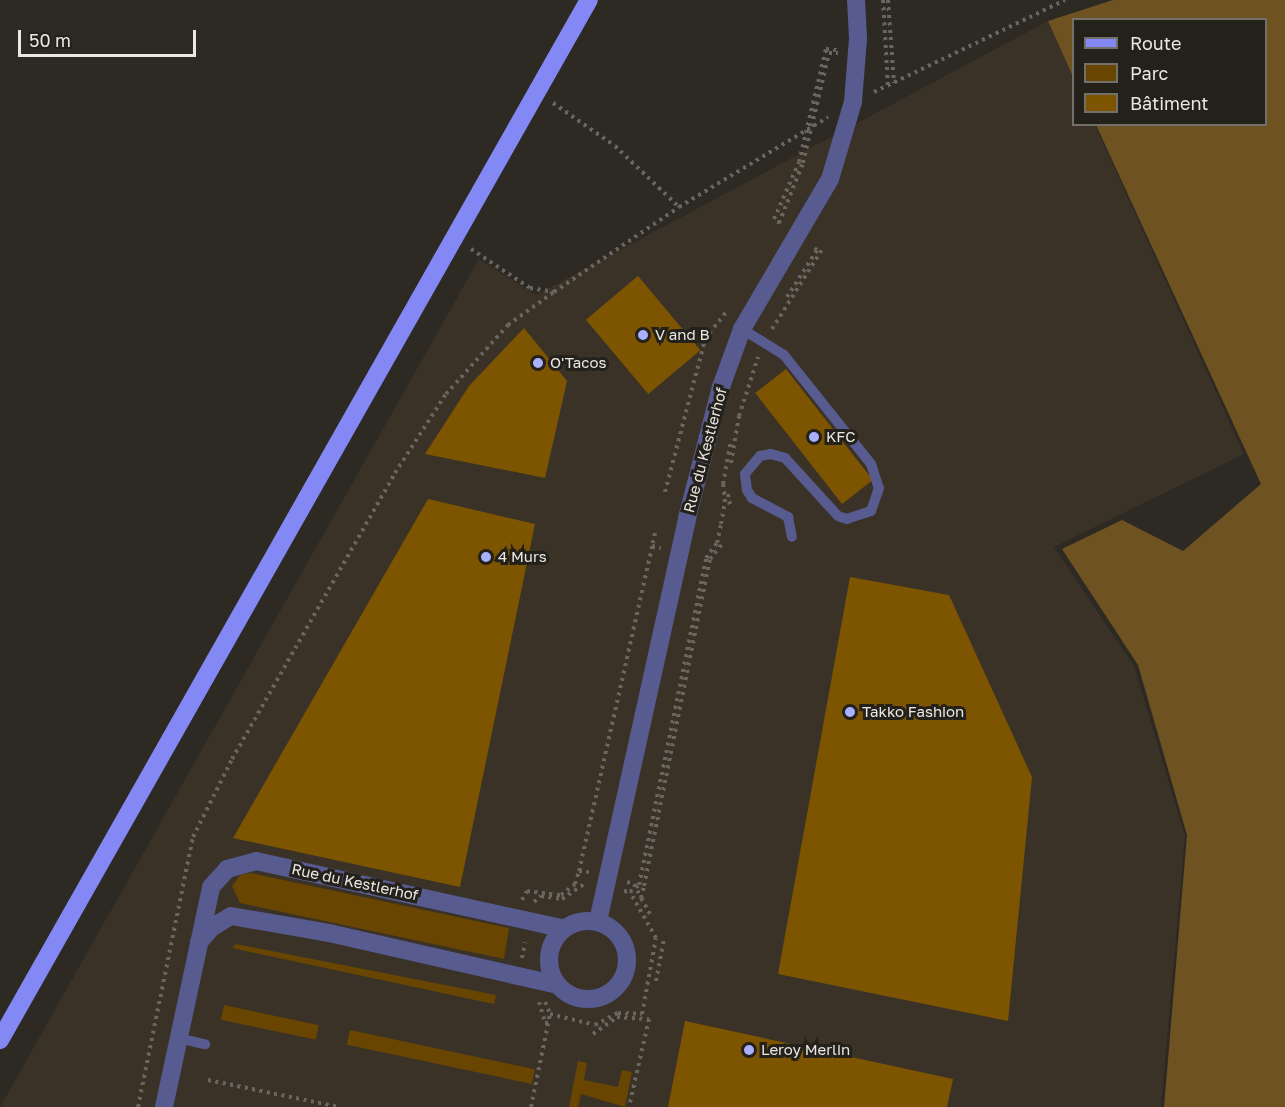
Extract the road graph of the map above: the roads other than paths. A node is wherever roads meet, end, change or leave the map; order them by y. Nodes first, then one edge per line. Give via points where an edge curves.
1 (589, 0) edge
2 (856, 0) edge
3 (742, 328) junction
4 (792, 537) dead end
5 (598, 921) junction
6 (564, 929) junction
7 (198, 944) junction
8 (558, 985) junction
9 (178, 1038) junction
10 (0, 1040) edge
11 (205, 1044) dead end
12 (164, 1107) edge

1 - 10 main road
2 - 3 street, Rue du Kestlerhof via 858,39 853,102 830,179
3 - 4 lane via 784,355 871,464 879,488 872,511 847,519 838,516 784,458 760,456 745,474 747,490 752,498 788,517
3 - 5 street, Rue du Kestlerhof via 721,387 687,519
5 - 6 street via 574,923
5 - 8 street via 622,940 627,952 623,978 616,988 592,999 567,993
6 - 7 street, Rue du Kestlerhof via 526,911 256,861 227,868 211,887
6 - 8 street via 555,938 549,962
7 - 8 street via 211,928 231,916
7 - 9 street, Rue du Kestlerhof
9 - 11 lane
9 - 12 street, Rue du Kestlerhof

